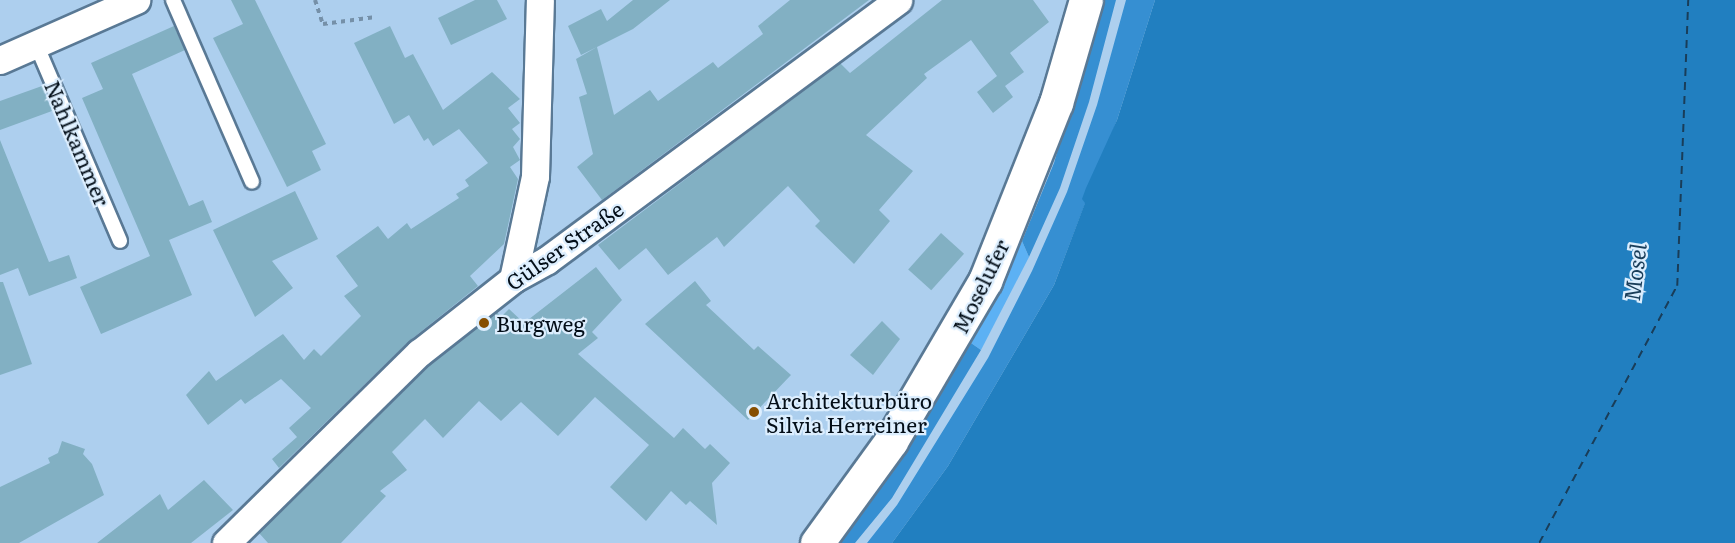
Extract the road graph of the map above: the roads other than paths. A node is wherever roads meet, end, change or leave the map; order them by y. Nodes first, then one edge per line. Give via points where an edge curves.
1 (136, 0) edge
2 (172, 0) edge
3 (540, 0) edge
4 (898, 0) edge
5 (1086, 0) edge
6 (36, 44) junction
7 (0, 60) edge
8 (252, 182) dead end
9 (120, 241) dead end
10 (513, 279) junction
11 (226, 543) edge
12 (817, 543) edge

1 - 6 street
2 - 8 lane
3 - 10 street via 535,176
4 - 10 street, Gülser Straße via 556,253
5 - 12 main road, Moselufer via 1056,103 985,281 891,441
6 - 7 street
6 - 9 lane, Nahlkammer
10 - 11 street, Gülser Straße via 419,353

